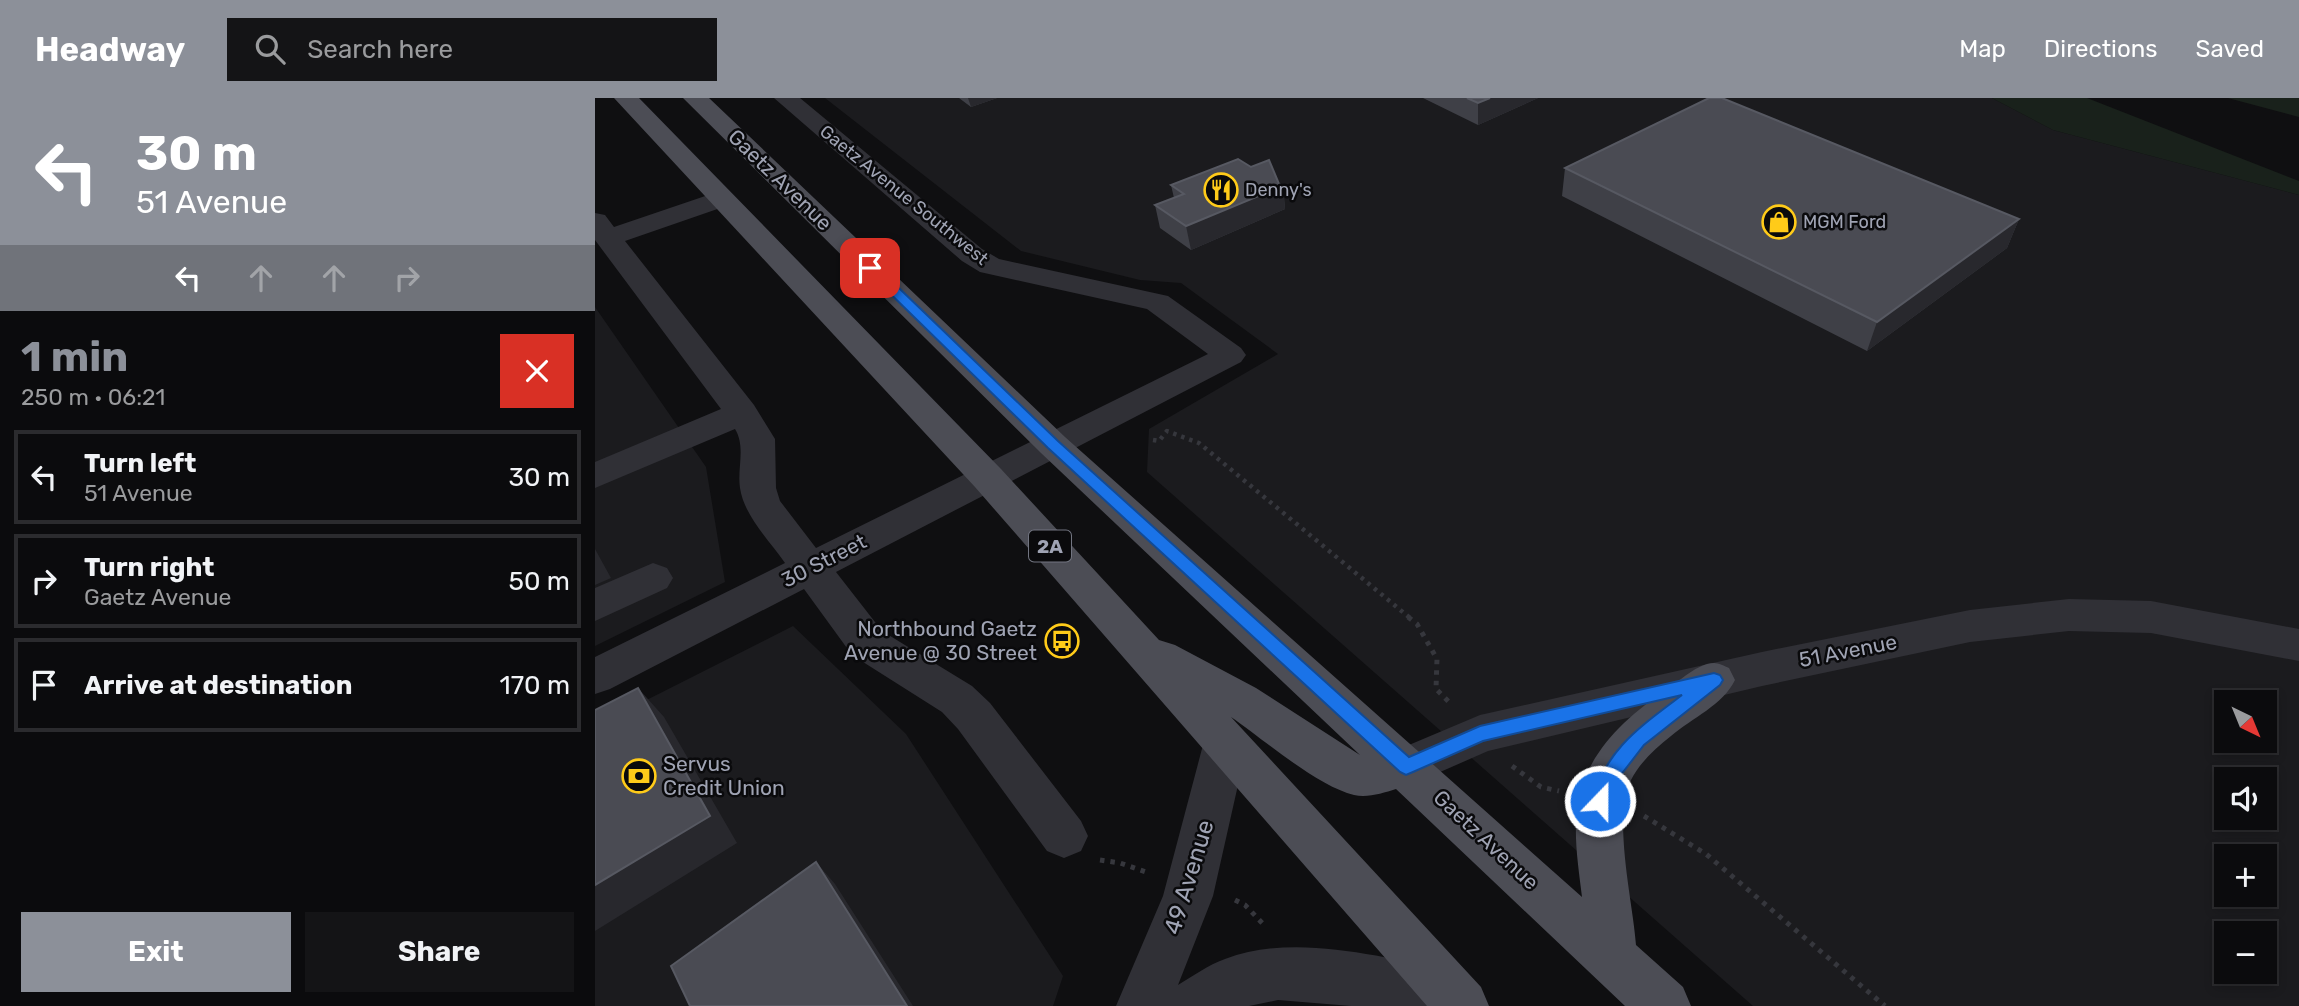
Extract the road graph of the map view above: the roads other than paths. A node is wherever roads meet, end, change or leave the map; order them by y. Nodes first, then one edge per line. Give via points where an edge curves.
1 (626, 98) edge
2 (695, 98) edge
3 (786, 98) edge
4 (720, 199) junction
5 (602, 230) edge
6 (742, 413) junction
7 (1053, 445) junction
8 (595, 476) edge
9 (988, 478) junction
10 (811, 568) junction
11 (653, 578) dead end
12 (595, 606) edge
13 (2299, 645) edge
14 (1140, 646) junction
15 (595, 677) edge
16 (1714, 680) junction
17 (1225, 745) junction
18 (1406, 767) junction
19 (1064, 836) dead end
20 (1611, 955) junction
21 (1458, 1002) edge
22 (1143, 1006) edge
23 (1194, 1006) edge
24 (1664, 1006) edge

1 - 4 main road, 2A
2 - 7 main road, Gaetz Avenue
3 - 7 street, Gaetz Avenue Southwest via 990,266 1157,302 1230,355
4 - 5 street
4 - 9 main road, 2A
5 - 6 street
6 - 8 street
6 - 10 street via 758,439 758,488 763,505
7 - 9 street, 30 Street
7 - 18 main road, Gaetz Avenue
9 - 10 street, 30 Street
9 - 14 main road, 2A
10 - 15 street, 30 Street
10 - 19 street via 867,643 957,699 975,716
11 - 12 street
13 - 16 street, 51 Avenue via 2151,617 2069,615 1970,626
14 - 17 main road, 2A
14 - 18 main road via 1241,701 1355,775
16 - 18 street, 51 Avenue via 1480,733
16 - 20 main road via 1637,740 1608,778 1600,801 1600,840
17 - 21 main road, 2A
17 - 22 street, 49 Avenue via 1188,896
18 - 20 main road, Gaetz Avenue
20 - 24 main road, Gaetz Avenue
21 - 23 street via 1329,976 1278,974 1228,984

